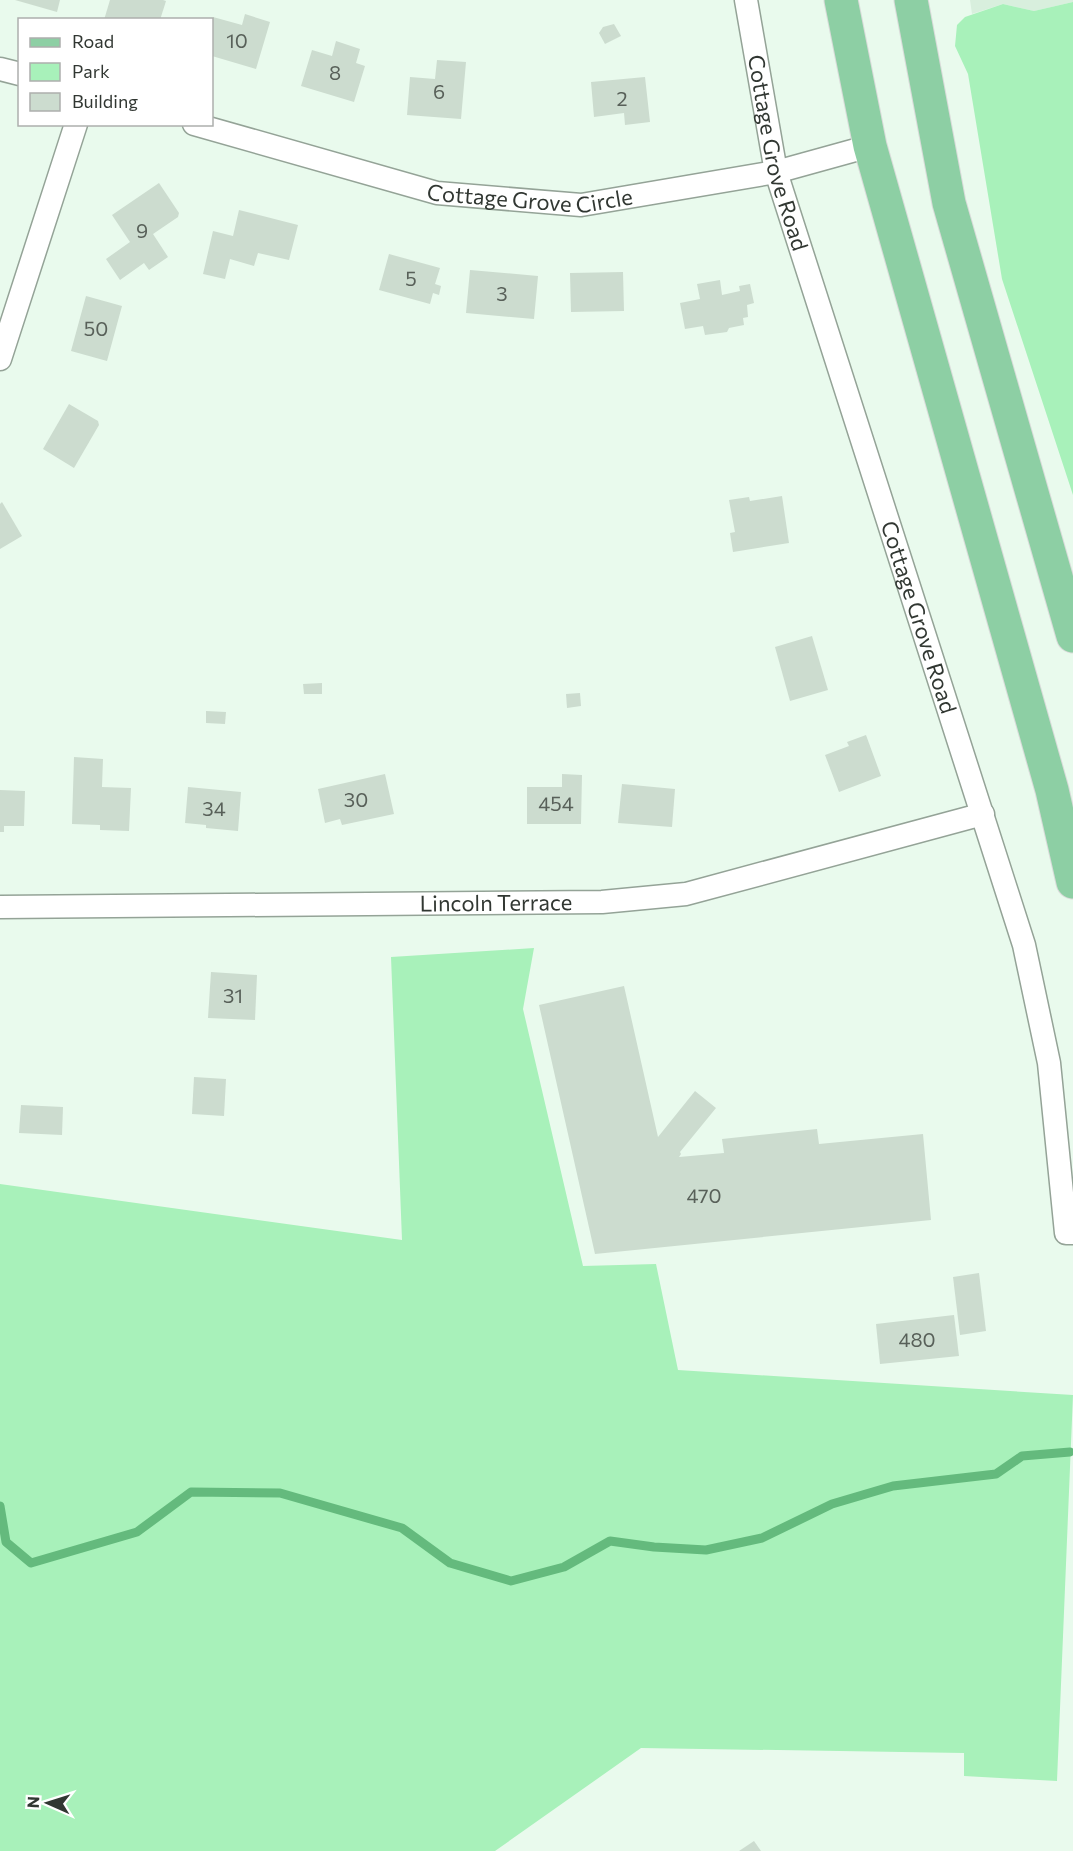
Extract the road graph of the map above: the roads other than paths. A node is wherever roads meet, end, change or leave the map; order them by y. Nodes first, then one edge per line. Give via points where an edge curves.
1 (746, 0) edge
2 (841, 0) edge
3 (911, 0) edge
4 (0, 69) edge
5 (18, 74) edge
6 (75, 126) edge
7 (201, 126) edge
8 (870, 146) junction
9 (776, 172) junction
10 (0, 359) edge
11 (1073, 636) edge
12 (983, 814) junction
13 (1073, 882) edge
14 (0, 907) edge
15 (1070, 1233) edge

1 - 9 street, Cottage Grove Road
2 - 8 main road
3 - 11 main road via 949,203
4 - 5 street
6 - 10 street
7 - 9 street, Cottage Grove Circle via 437,194 581,205
8 - 9 street, Cottage Grove Circle
8 - 13 main road via 1052,790
9 - 12 street, Cottage Grove Road
12 - 14 street, Lincoln Terrace via 686,894 602,902
12 - 15 street, Cottage Grove Road via 1024,945 1049,1063

